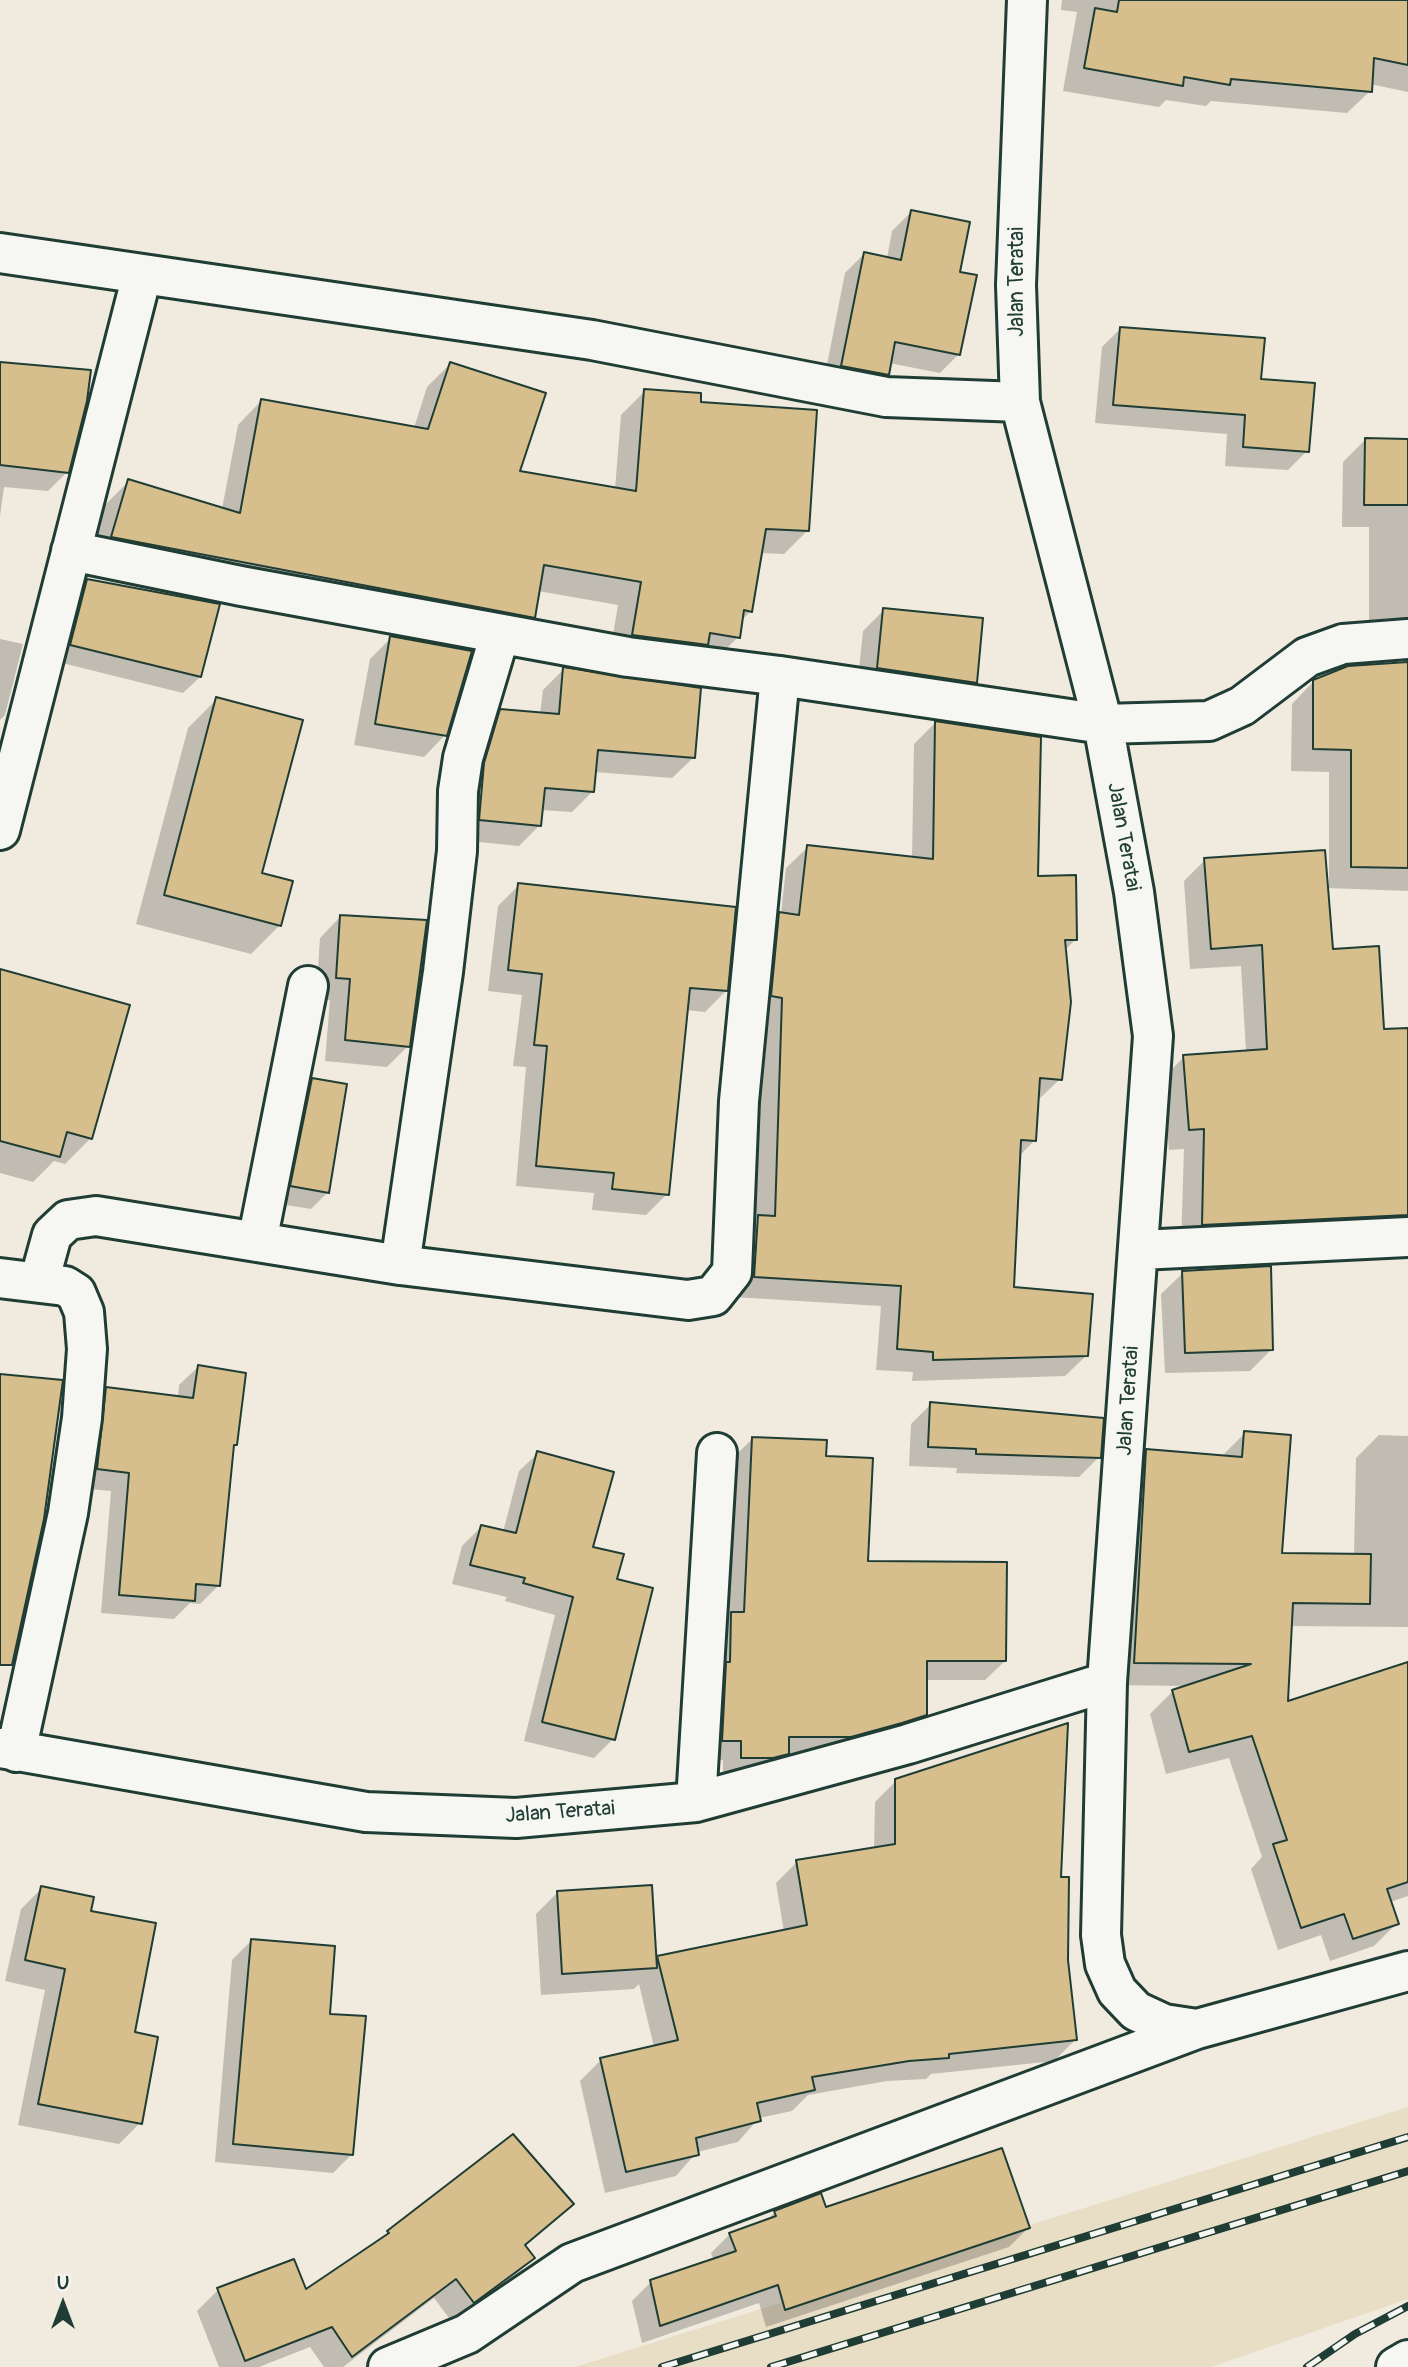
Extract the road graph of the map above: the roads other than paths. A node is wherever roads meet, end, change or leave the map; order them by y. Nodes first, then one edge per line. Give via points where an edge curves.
1 (1027, 0) edge
2 (0, 253) edge
3 (142, 275) junction
4 (1020, 402) junction
5 (71, 551) junction
6 (500, 634) junction
7 (1408, 639) edge
8 (780, 676) junction
9 (1103, 724) junction
10 (0, 830) edge
11 (308, 986) dead end
12 (1408, 1237) edge
13 (257, 1242) junction
14 (1140, 1250) junction
15 (400, 1265) junction
16 (0, 1278) edge
17 (39, 1282) junction
18 (718, 1453) dead end
19 (1107, 1682) junction
20 (8, 1750) edge
21 (696, 1802) junction
22 (1408, 1971) edge
23 (1197, 2029) junction
24 (1408, 2360) edge
25 (388, 2367) edge
26 (1396, 2367) edge

1 - 4 street, Jalan Teratai via 1016,285
2 - 3 street
3 - 4 street via 592,340 886,397
3 - 5 street
4 - 9 street, Jalan Teratai
5 - 6 street
5 - 10 street
6 - 8 street via 628,657
6 - 15 street via 463,758 443,972
7 - 9 street via 1343,644 1307,657 1242,705 1209,721
8 - 9 street
8 - 15 street via 739,1101 732,1272 723,1286 713,1296 688,1300
9 - 14 street, Jalan Teratai via 1134,892 1153,1037
11 - 13 street
12 - 14 street
13 - 15 street
13 - 17 street via 96,1216 68,1220 52,1234
14 - 19 street, Jalan Teratai
16 - 17 street
17 - 20 street via 65,1286 76,1293 84,1312 87,1349 68,1513
18 - 21 street
19 - 21 street, Jalan Teratai via 908,1744
19 - 23 street, Jalan Teratai via 1101,1935 1105,1964 1117,1991 1136,2011 1164,2024
20 - 21 street, Jalan Teratai via 366,1812 516,1818
22 - 23 street
23 - 25 street via 572,2263 467,2334
24 - 26 street

